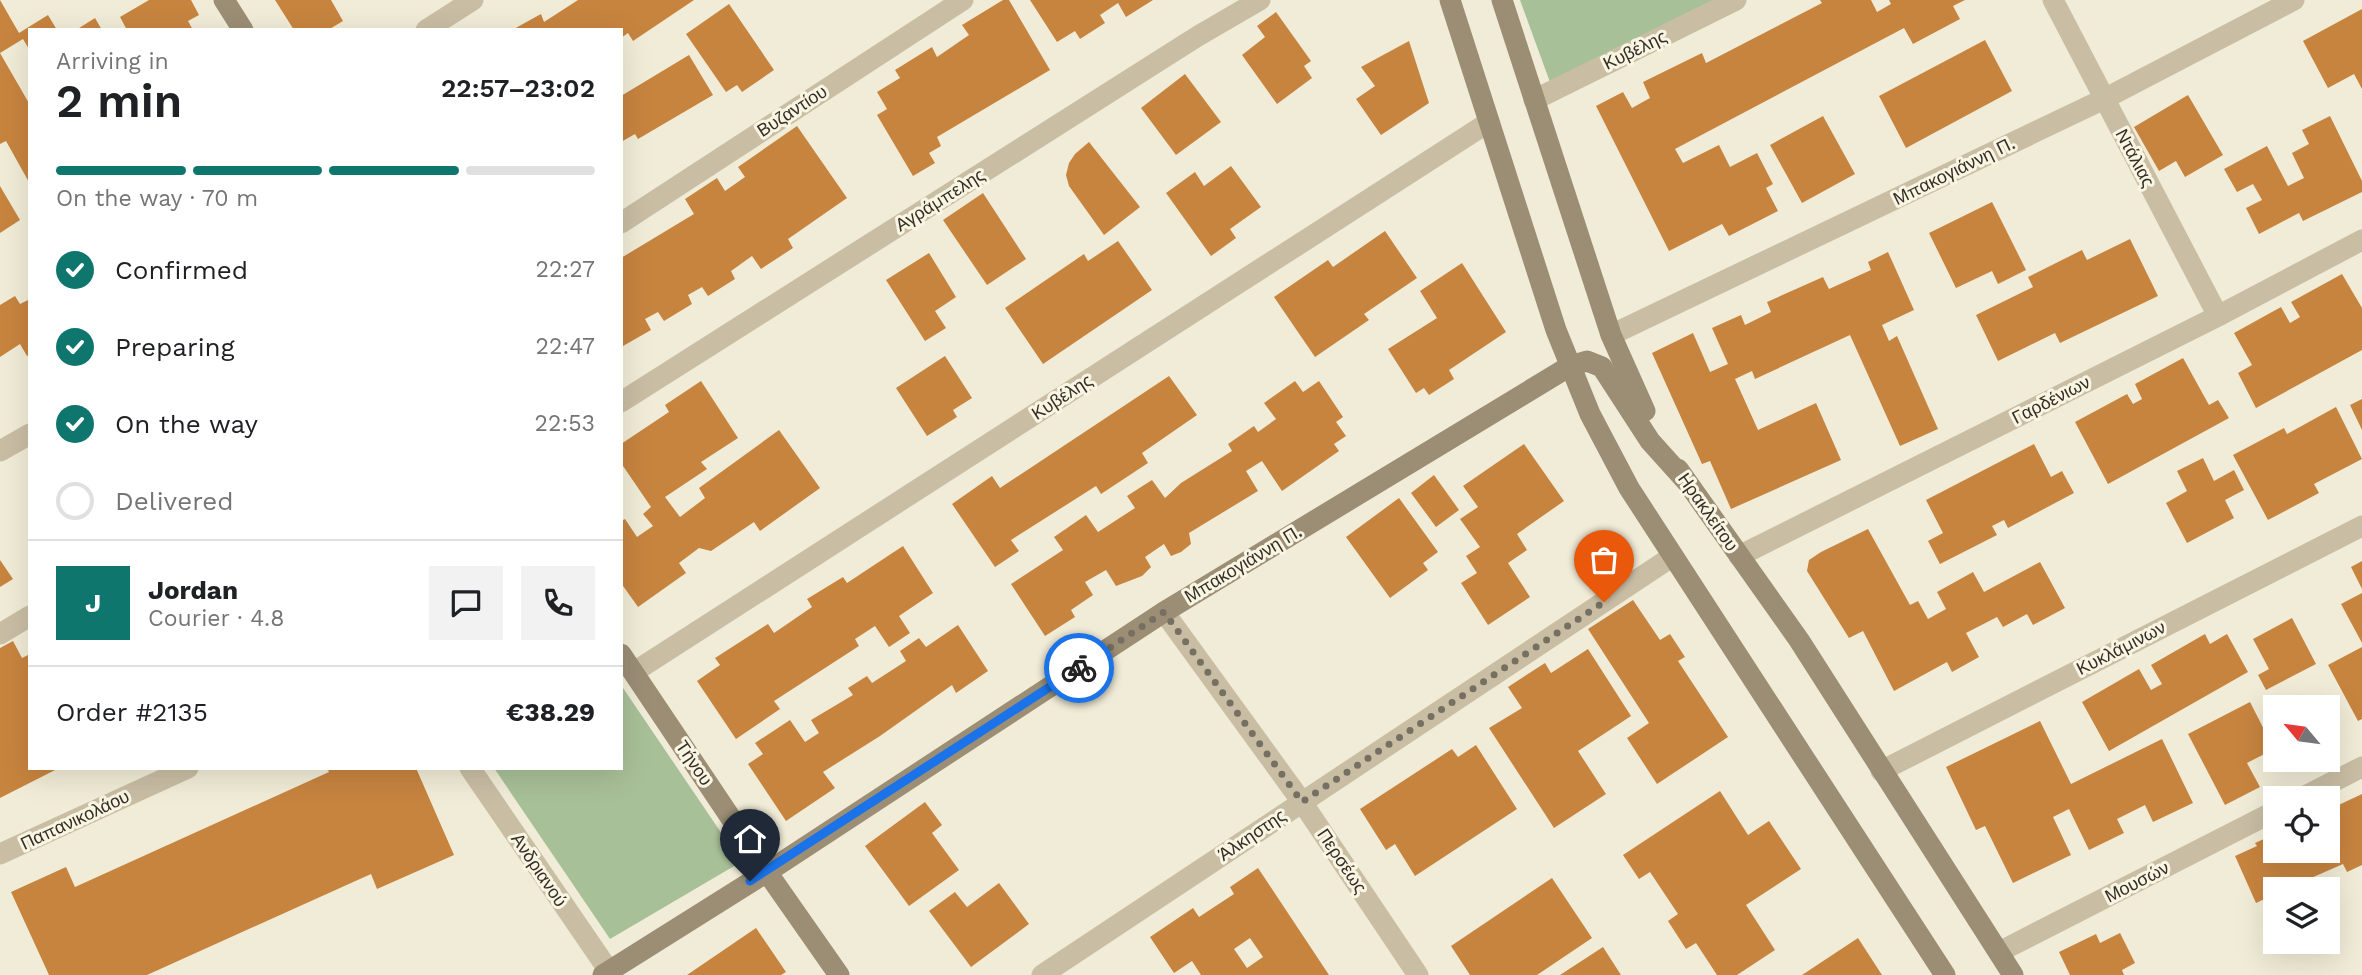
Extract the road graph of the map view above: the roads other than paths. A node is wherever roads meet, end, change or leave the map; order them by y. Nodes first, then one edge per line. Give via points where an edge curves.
1 (224, 0) edge
2 (473, 0) edge
3 (963, 0) edge
4 (1260, 0) edge
5 (1450, 0) edge
6 (1502, 0) edge
7 (1736, 0) edge
8 (2053, 0) edge
9 (2294, 0) edge
10 (242, 28) edge
11 (429, 28) edge
12 (2104, 99) junction
13 (1534, 100) junction
14 (1489, 122) junction
15 (623, 222) edge
16 (2362, 240) edge
17 (2218, 316) junction
18 (1611, 335) junction
19 (1570, 366) junction
20 (623, 401) edge
21 (28, 435) edge
22 (0, 451) edge
23 (1686, 481) junction
24 (2362, 526) edge
25 (1673, 556) junction
26 (1739, 556) junction
27 (1164, 612) junction
28 (28, 617) edge
29 (0, 634) edge
30 (623, 657) edge
31 (634, 672) junction
32 (2362, 767) edge
33 (184, 770) edge
34 (471, 770) edge
35 (1881, 771) junction
36 (2325, 786) edge
37 (1302, 802) junction
38 (2263, 817) edge
39 (0, 854) edge
40 (767, 872) junction
41 (1998, 952) junction
42 (606, 973) edge
43 (839, 975) edge
44 (1042, 975) edge
45 (1418, 975) edge
46 (1945, 975) edge
47 (2013, 975) edge

1 - 10 main road
2 - 11 street
3 - 15 street, Βυζαντίου
4 - 20 street, Αγράμπελης
5 - 14 main road
6 - 13 main road, Ηρακλείτου
7 - 13 street, Κυβέλης
8 - 12 street, Ντάλιας
9 - 12 street, Μπακογιάννη Π.
12 - 17 street, Ντάλιας
12 - 18 street, Μπακογιάννη Π.
13 - 18 main road, Ηρακλείτου
14 - 19 main road
14 - 31 street, Κυβέλης
16 - 17 street, Γαρδένιων
17 - 26 street, Γαρδένιων
18 - 23 main road, Ηρακλείτου via 1634,389
19 - 23 main road via 1587,362 1602,367 1650,441
19 - 25 main road via 1629,488
19 - 27 main road, Μπακογιάννη Π.
21 - 22 street
23 - 26 main road, Ηρακλείτου
24 - 35 street, Κυκλάμινων
25 - 37 street, Άλκηστης
25 - 46 main road
26 - 35 main road, Ηρακλείτου via 1799,640
27 - 37 street, Περσέως
27 - 40 main road, Μπακογιάννη Π.
28 - 29 street
30 - 31 main road, Τήνου
31 - 40 main road, Τήνου
32 - 36 street
33 - 39 street, Παπανικολάου
34 - 42 street, Ανδριανού
35 - 41 main road, Ηρακλείτου
37 - 44 street, Άλκηστης
37 - 45 street, Περσέως
38 - 41 street, Μουσών
40 - 42 main road, Μπακογιάννη Π.
40 - 43 main road, Τήνου
41 - 47 main road, Ηρακλείτου

